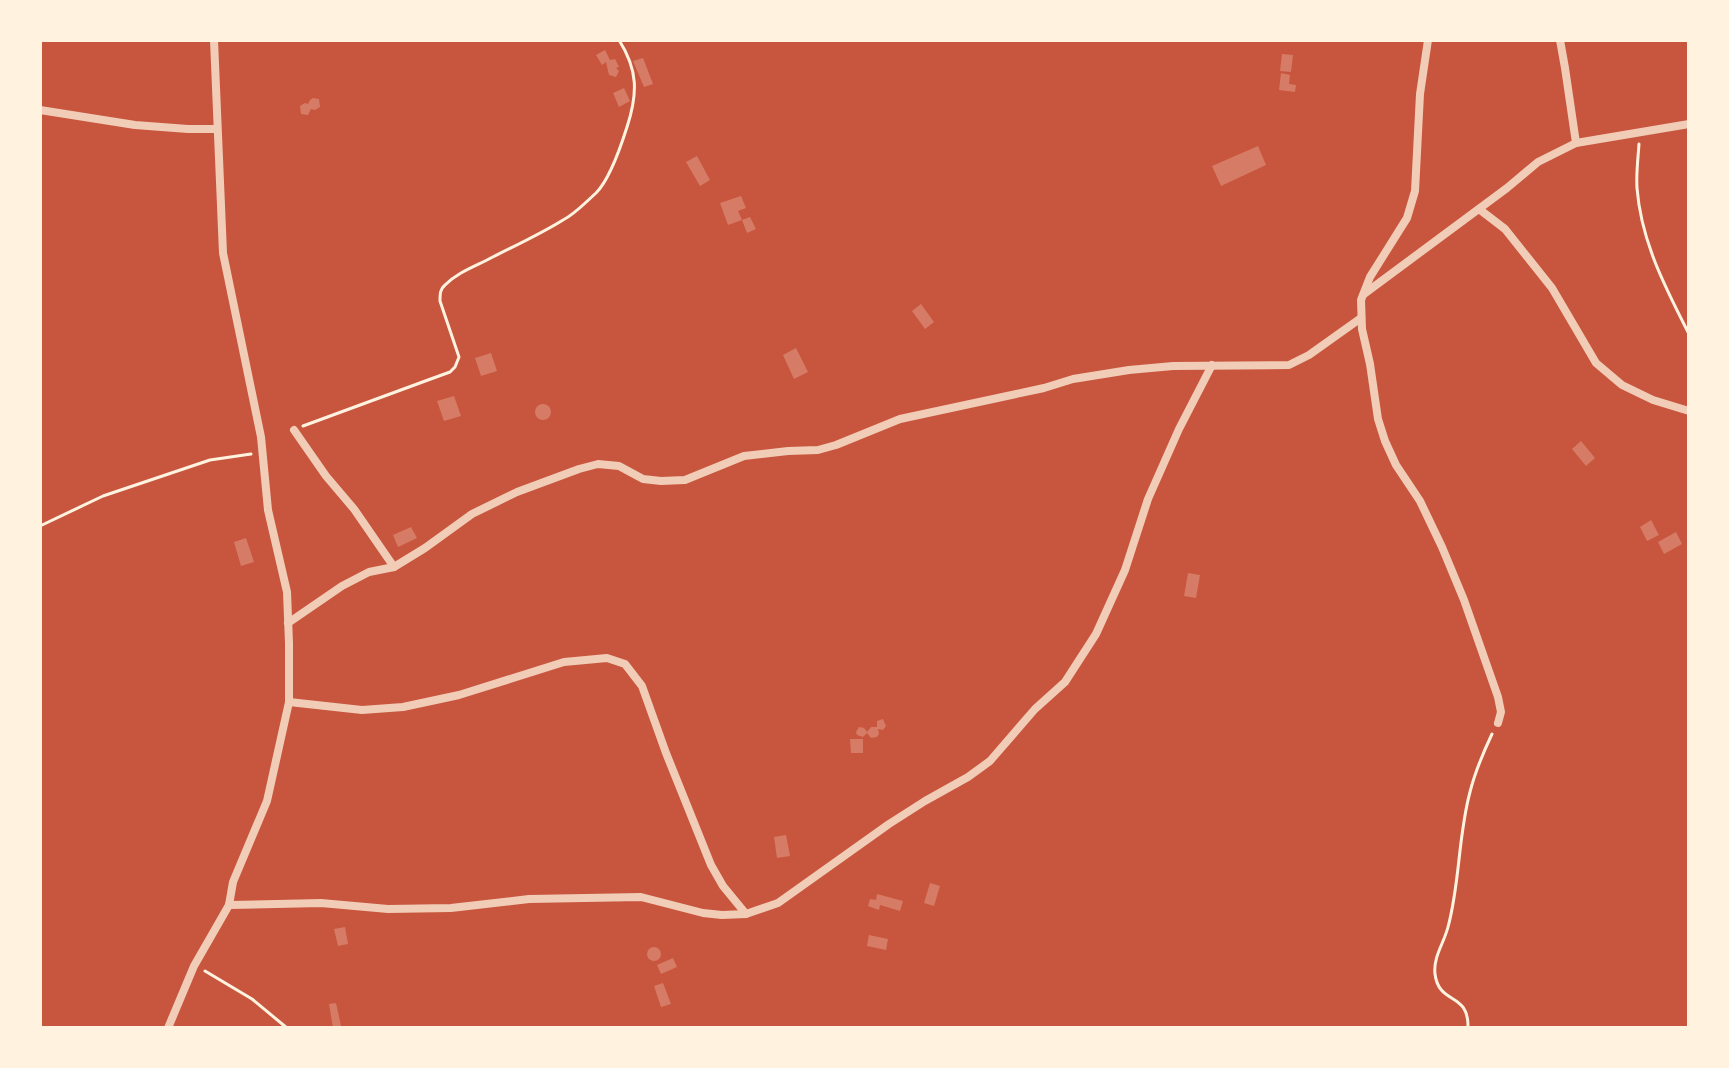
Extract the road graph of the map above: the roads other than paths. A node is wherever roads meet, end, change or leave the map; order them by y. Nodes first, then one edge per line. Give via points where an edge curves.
1 (214, 40) edge
2 (1428, 40) edge
3 (1560, 40) edge
4 (40, 110) edge
5 (1689, 124) edge
6 (217, 129) junction
7 (1576, 143) junction
8 (1479, 209) junction
9 (1363, 294) junction
10 (1361, 318) junction
11 (1212, 365) junction
12 (1689, 411) edge
13 (294, 430) road end
14 (394, 567) junction
15 (288, 623) junction
16 (289, 702) junction
17 (1498, 723) road end
18 (229, 905) junction
19 (746, 914) junction
20 (168, 1028) edge

1 - 6 street
2 - 9 street via 1415,191 1407,218
3 - 7 street
4 - 6 street via 135,125
5 - 7 street
6 - 15 street via 223,253 261,437
7 - 8 street via 1538,162
8 - 9 street
8 - 12 street via 1505,229 1552,288 1596,363 1622,385
9 - 10 street
10 - 11 street via 1289,365
10 - 17 street via 1385,441 1420,501 1464,600 1498,697
11 - 14 street via 1073,379 900,419 818,450 744,456 685,480 643,479 619,466 598,464 472,514
11 - 19 street via 1148,499 1125,570 1096,634 1065,682 968,777 889,824 778,903
13 - 14 street
14 - 15 street via 342,586
15 - 16 street
16 - 18 street via 267,801 233,882
16 - 19 street via 362,710 403,707 564,662 607,658 625,664 642,686 711,865
18 - 19 street via 420,909 529,899 641,897 703,913
18 - 20 street via 194,966

